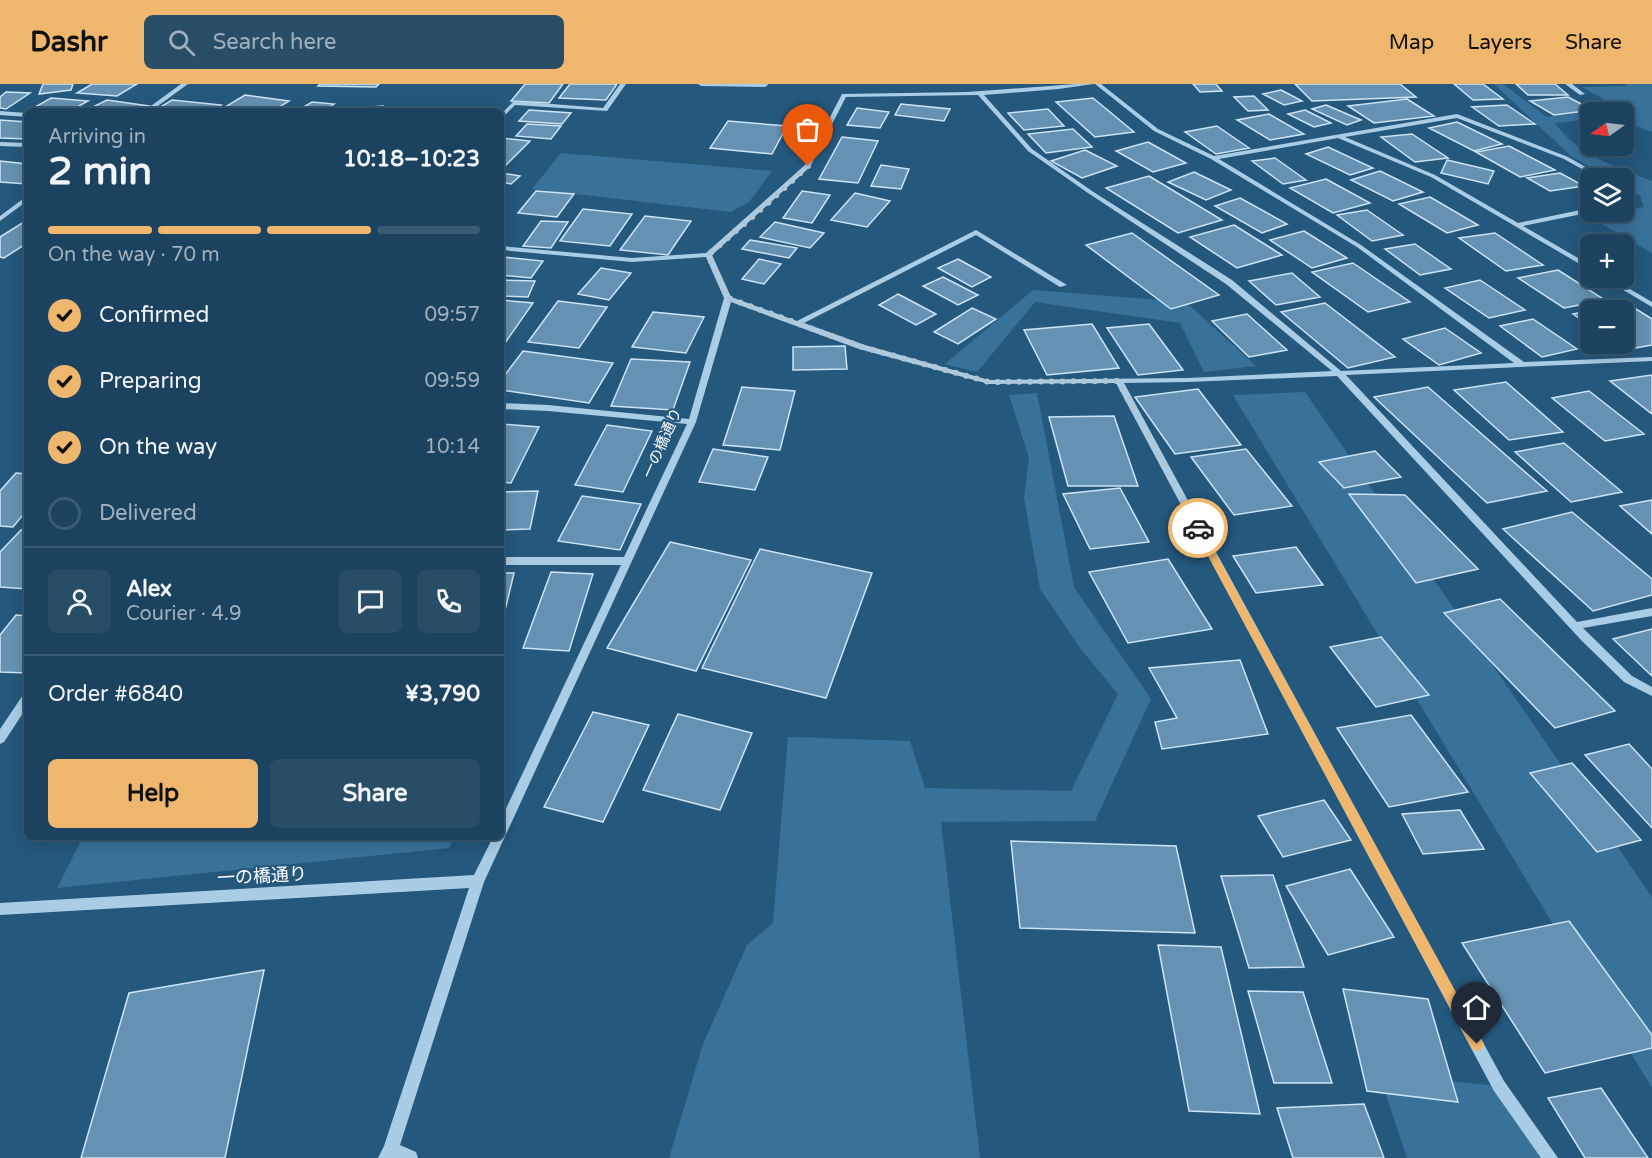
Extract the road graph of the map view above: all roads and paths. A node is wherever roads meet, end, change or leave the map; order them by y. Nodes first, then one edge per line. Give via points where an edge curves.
1 (185, 84) edge
2 (623, 84) edge
3 (701, 84) edge
4 (842, 84) edge
5 (1044, 84) edge
6 (1090, 84) edge
7 (1098, 84) edge
8 (1568, 84) edge
9 (765, 85) edge
10 (1034, 91) junction
11 (1582, 94) dead end
12 (981, 95) junction
13 (844, 96) junction
14 (151, 108) edge
15 (0, 113) edge
16 (504, 114) edge
17 (24, 115) edge
18 (1337, 135) junction
19 (0, 144) edge
20 (24, 146) edge
21 (1214, 158) junction
22 (1584, 168) edge
23 (24, 201) edge
24 (1580, 212) edge
25 (0, 219) edge
26 (1518, 225) junction
27 (504, 248) edge
28 (708, 255) junction
29 (1580, 262) edge
30 (1064, 285) dead end
31 (1624, 288) edge
32 (728, 298) junction
33 (1652, 304) edge
34 (796, 324) junction
35 (1652, 359) edge
36 (1521, 364) junction
37 (1338, 372) junction
38 (1118, 381) junction
39 (504, 406) edge
40 (692, 422) junction
41 (504, 561) edge
42 (626, 561) junction
43 (1652, 612) edge
44 (1575, 626) junction
45 (1652, 692) edge
46 (24, 703) edge
47 (0, 739) edge
48 (504, 825) edge
49 (498, 840) edge
50 (478, 881) junction
51 (0, 909) edge
52 (389, 1153) edge
53 (410, 1158) edge
54 (1550, 1158) edge

1 - 14 street
2 - 16 street via 605,110 514,103
3 - 9 street
4 - 13 street
5 - 10 street
6 - 10 street
7 - 21 street via 1156,130
8 - 11 street
10 - 12 street
12 - 13 street
12 - 37 street via 1030,150 1229,282
13 - 28 street via 808,166
15 - 17 street
18 - 21 street
18 - 22 street via 1456,116
18 - 26 street via 1433,176
19 - 20 street
21 - 36 street via 1359,246
23 - 25 street
24 - 26 street
26 - 29 street
27 - 28 street via 632,260
28 - 32 street
30 - 34 street via 976,232
31 - 33 street
32 - 34 street
32 - 40 street, 一の橋通り
34 - 38 street via 862,347 989,382
35 - 36 street
36 - 37 street
37 - 38 street
37 - 44 street
38 - 54 street via 1499,1086
39 - 40 street
40 - 42 street, 一の橋通り
41 - 42 street
42 - 48 street, 一の橋通り
43 - 44 street
44 - 45 street via 1628,679
46 - 47 street
49 - 50 street
50 - 51 street, 一の橋通り
50 - 52 street
52 - 53 street

